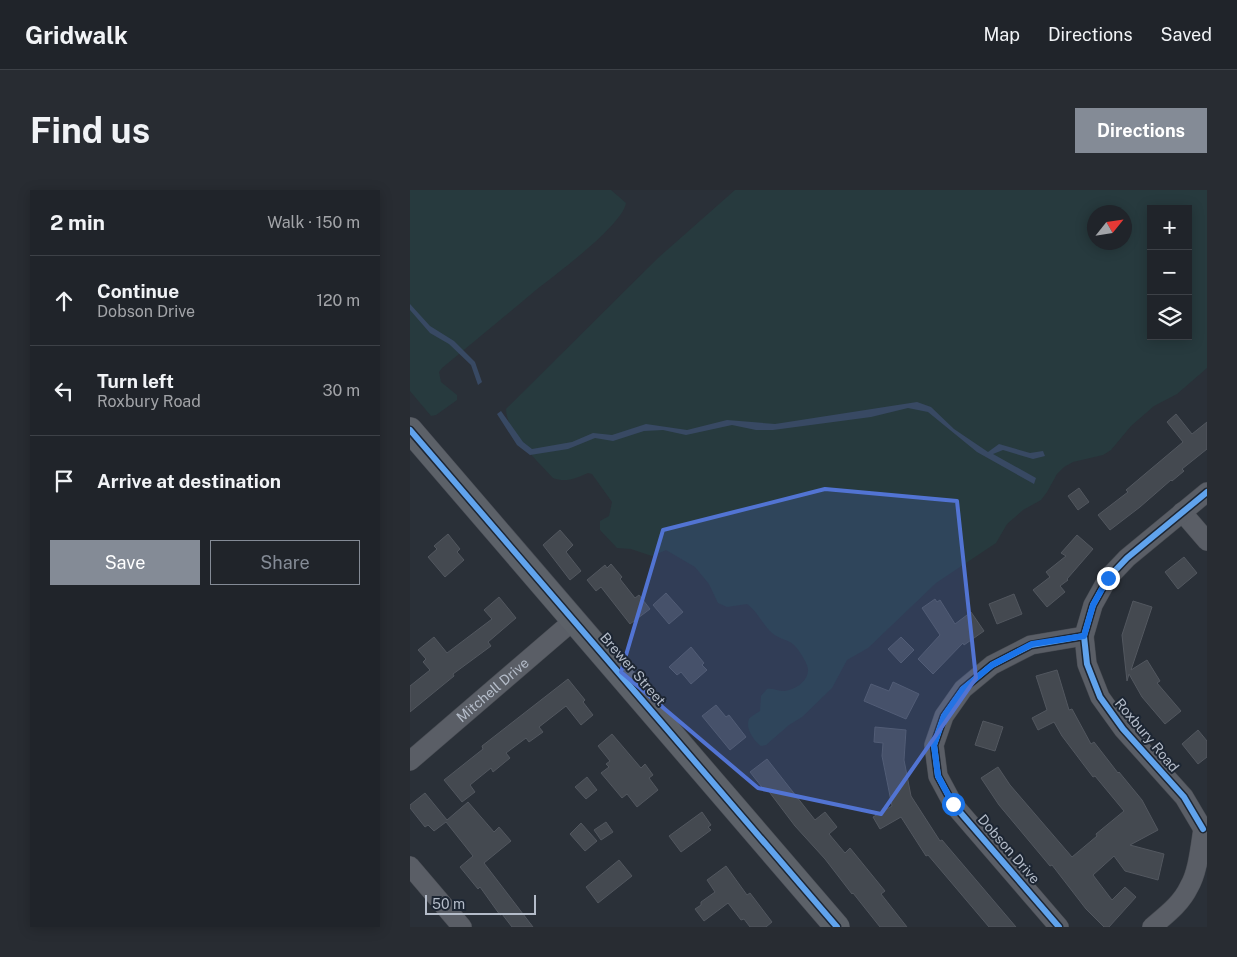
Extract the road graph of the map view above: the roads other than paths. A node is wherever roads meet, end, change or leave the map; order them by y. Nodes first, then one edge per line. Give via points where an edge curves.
1 (410, 430) edge
2 (1207, 492) edge
3 (1182, 512) junction
4 (1207, 541) edge
5 (574, 620) junction
6 (1084, 636) junction
7 (410, 761) edge
8 (1205, 829) edge
9 (410, 866) edge
10 (462, 927) edge
11 (836, 927) edge
12 (1059, 927) edge
13 (1152, 927) edge

1 - 5 main road, Brewer Street
2 - 3 street, Roxbury Road
3 - 4 street
3 - 6 street, Roxbury Road via 1108,578 1093,605
5 - 7 street, Mitchell Drive
5 - 11 main road, Brewer Street
6 - 8 street, Roxbury Road via 1087,664 1100,697 1123,729 1184,797
6 - 12 street, Dobson Drive via 1032,644 992,665 963,689 944,716 934,745 938,776 953,804
8 - 13 street, Roxbury Road via 1190,886 1172,910
9 - 10 street

